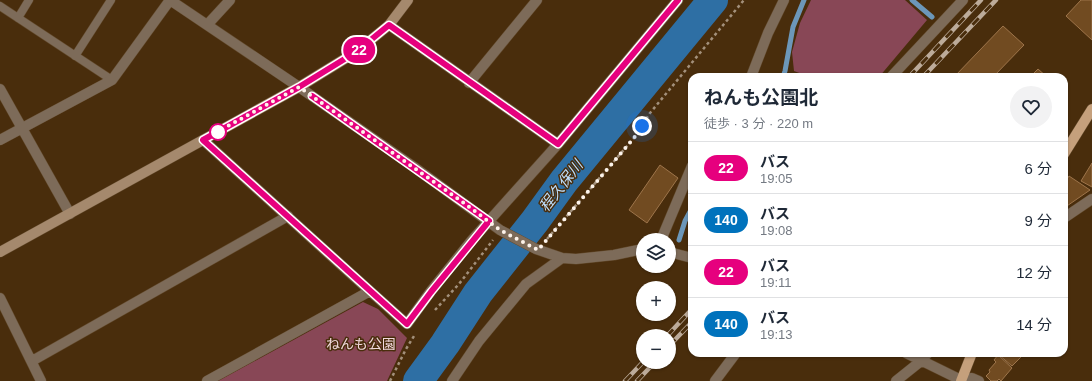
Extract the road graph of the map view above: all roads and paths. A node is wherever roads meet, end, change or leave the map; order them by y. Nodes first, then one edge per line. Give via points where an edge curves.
1 (29, 0) edge
2 (111, 0) edge
3 (170, 0) edge
4 (230, 0) edge
5 (408, 0) edge
6 (537, 0) edge
7 (678, 0) edge
8 (744, 0) edge
9 (784, 0) edge
10 (963, 0) edge
11 (0, 6) edge
12 (18, 18) junction
13 (207, 25) junction
14 (389, 25) junction
15 (75, 56) junction
16 (752, 73) edge
17 (895, 73) edge
18 (112, 80) junction
19 (469, 83) junction
20 (299, 87) junction
21 (0, 89) edge
22 (1092, 109) edge
23 (22, 128) junction
24 (0, 140) edge
25 (203, 140) junction
26 (558, 144) junction
27 (1068, 148) edge
28 (688, 176) edge
29 (1092, 199) edge
30 (70, 214) junction
31 (1068, 215) edge
32 (288, 216) junction
33 (489, 221) junction
34 (664, 233) edge
35 (537, 250) junction
36 (636, 250) edge
37 (0, 252) edge
38 (676, 254) edge
39 (688, 257) edge
40 (562, 258) junction
41 (370, 291) junction
42 (0, 298) edge
43 (733, 357) edge
44 (924, 357) edge
45 (970, 357) edge
46 (32, 361) junction
47 (41, 381) edge
48 (207, 381) edge
49 (452, 381) edge
50 (715, 381) edge
51 (896, 381) edge
52 (961, 381) edge
53 (979, 381) edge

1 - 12 lane
2 - 15 lane
3 - 13 street
3 - 18 street
4 - 13 street
5 - 14 street
6 - 19 street
7 - 26 street
8 - 35 path via 650,113 634,138
9 - 16 street
10 - 17 street
11 - 12 lane
12 - 15 lane
13 - 20 street
14 - 19 street
14 - 20 street via 356,52
15 - 18 lane
18 - 23 street
19 - 26 street
20 - 25 street
20 - 33 street
21 - 23 street
22 - 27 main road
23 - 24 street
23 - 30 street
25 - 30 street
25 - 32 street
26 - 33 street
28 - 34 street
29 - 31 street
30 - 37 street
32 - 41 street
32 - 46 street
33 - 35 street via 500,230
33 - 41 street via 407,324
35 - 40 street
36 - 40 street via 590,259
38 - 39 street
40 - 49 street via 526,284 479,341
41 - 48 street
42 - 46 street
43 - 50 street
44 - 51 street
44 - 52 street
45 - 52 main road
46 - 47 street
52 - 53 street via 972,378

